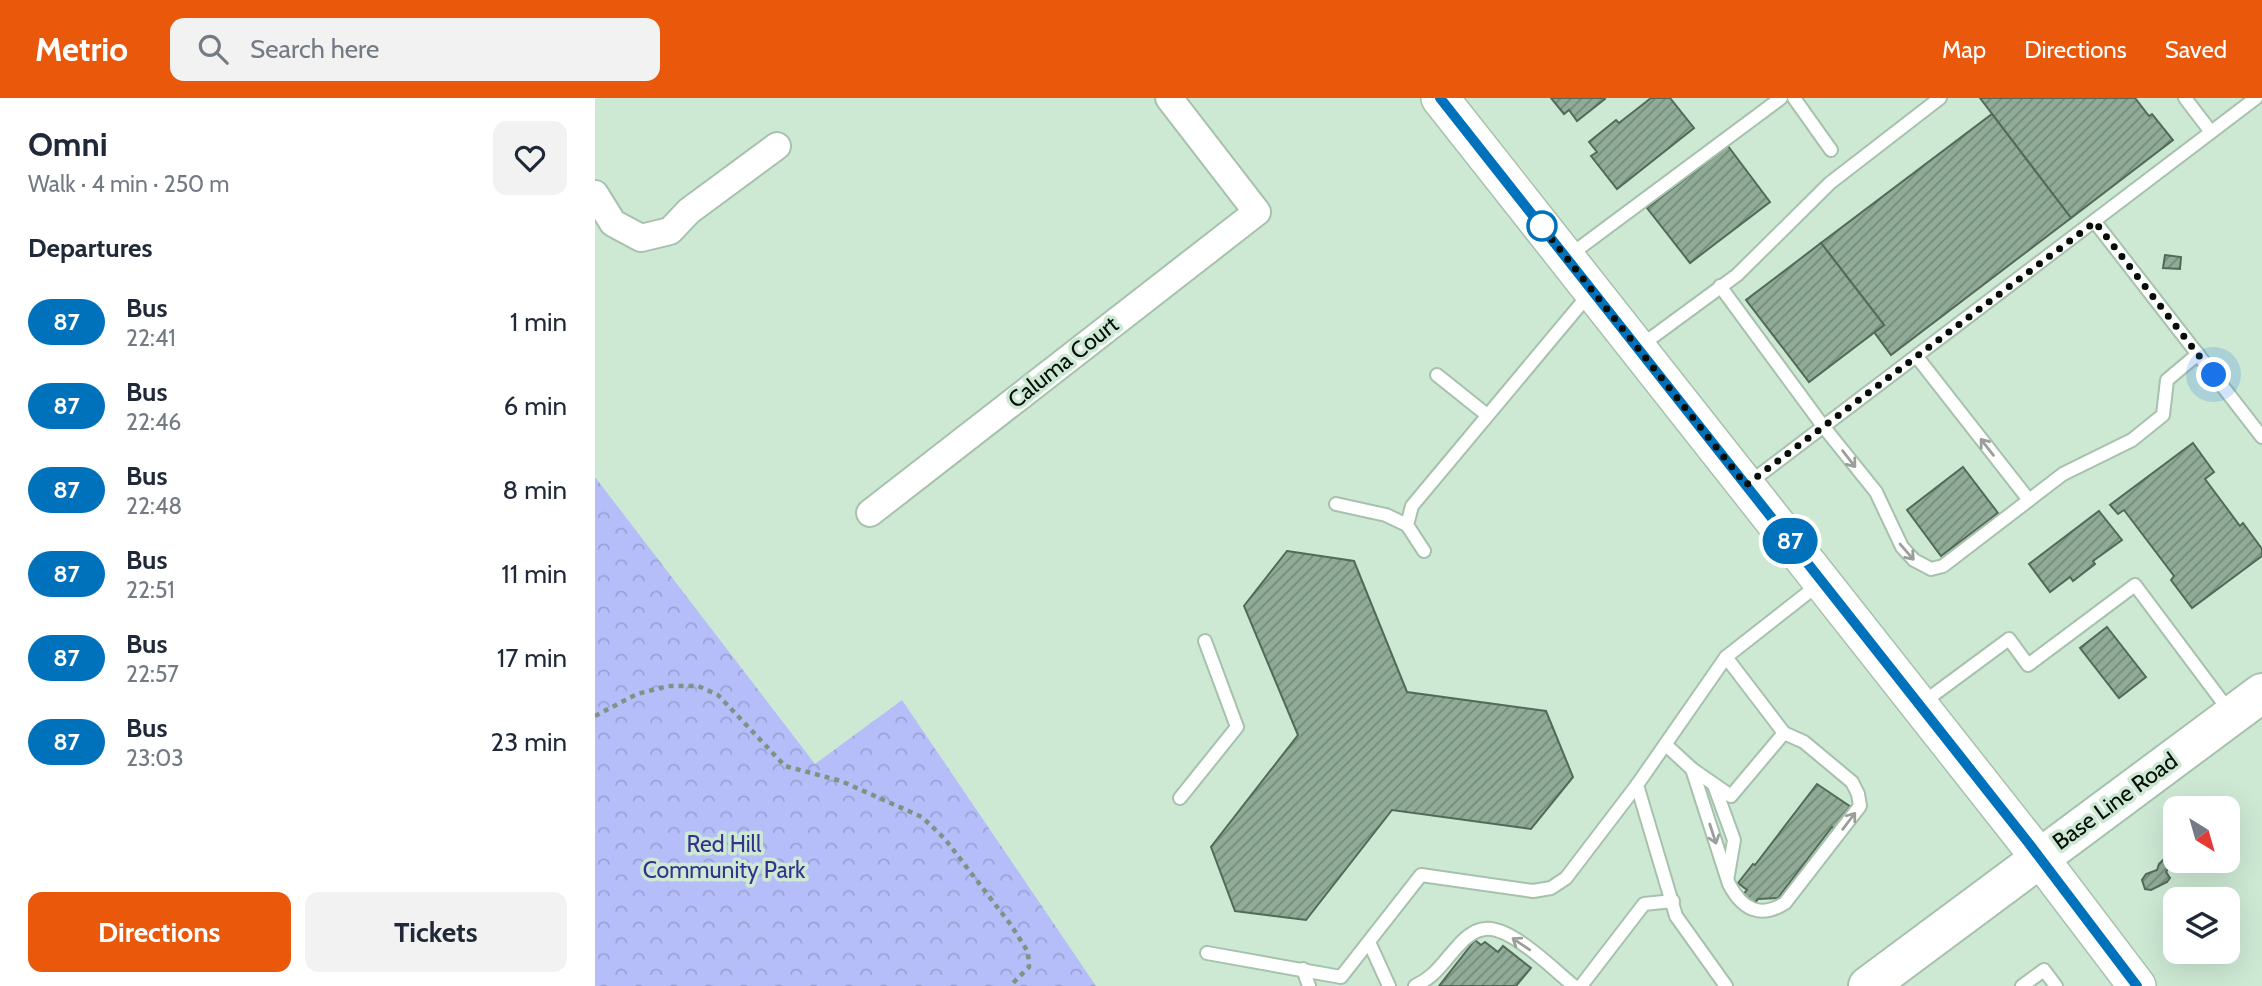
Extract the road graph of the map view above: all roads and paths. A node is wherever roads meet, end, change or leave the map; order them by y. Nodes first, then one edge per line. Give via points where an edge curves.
1 (1169, 98) edge
2 (1440, 98) edge
3 (1781, 98) edge
4 (1794, 98) edge
5 (1940, 98) edge
6 (2185, 98) edge
7 (2256, 98) edge
8 (2211, 132) junction
9 (777, 146) dead end
10 (1831, 150) dead end
11 (595, 194) edge
12 (2095, 222) junction
13 (1567, 258) junction
14 (1720, 286) junction
15 (1592, 290) junction
16 (1637, 348) junction
17 (2198, 354) junction
18 (1917, 357) junction
19 (1437, 375) dead end
20 (1487, 415) junction
21 (1823, 426) junction
22 (2262, 438) edge
23 (1746, 485) junction
24 (2029, 500) junction
25 (1336, 504) dead end
26 (870, 513) dead end
27 (1407, 525) junction
28 (1424, 551) dead end
29 (1822, 582) junction
30 (1205, 641) dead end
31 (1726, 657) junction
32 (2247, 704) edge
33 (1920, 705) junction
34 (595, 716) edge
35 (1784, 733) junction
36 (1666, 745) junction
37 (1692, 769) junction
38 (1714, 784) junction
39 (1637, 785) junction
40 (1180, 798) dead end
41 (2039, 857) junction
42 (1727, 877) junction
43 (1673, 901) junction
44 (1369, 942) junction
45 (1207, 953) dead end
46 (1303, 969) junction
47 (1010, 986) edge
48 (1309, 986) edge
49 (1389, 986) edge
50 (1415, 986) edge
51 (1574, 986) edge
52 (1581, 986) edge
53 (1726, 986) edge
54 (1868, 986) edge
55 (2022, 986) edge
56 (2056, 986) edge
57 (2137, 986) edge

1 - 26 street, Caluma Court via 1257,212
2 - 13 main road
3 - 13 lane
4 - 10 lane
5 - 14 lane via 1830,183 1737,275
6 - 8 lane
7 - 8 lane
8 - 12 lane
9 - 11 street via 689,211 670,231 642,238 613,223
12 - 17 lane
12 - 18 lane
13 - 15 main road
14 - 16 lane
14 - 21 lane
15 - 16 main road
15 - 20 lane
16 - 23 main road
17 - 22 lane
17 - 24 lane via 2167,380 2162,415 2132,440 2063,474
18 - 21 lane
24 -> 18 lane
19 - 20 lane
20 - 27 lane via 1412,506
21 - 23 lane
21 -> 24 lane via 1875,492 1902,547 1931,569 1943,566
23 - 29 main road
25 - 27 lane via 1386,515
27 - 28 lane
29 - 31 lane
29 - 33 main road
30 - 40 lane via 1237,727
31 - 35 lane
31 - 36 lane
32 - 33 lane via 2135,585 2028,665 2009,639
32 - 41 main road, Base Line Road
33 - 41 main road
34 - 47 path via 636,694 668,686 698,686 718,695 785,765 841,781 922,817 990,896 1028,952 1029,967
35 - 38 lane via 1731,796
42 -> 35 lane via 1745,906 1773,911 1785,904 1860,806 1852,782 1804,742
36 - 37 lane
36 - 39 lane
37 - 38 lane
37 -> 42 lane
38 - 42 lane via 1734,840
39 - 43 lane
39 - 44 lane via 1566,878 1551,888 1532,891 1421,875
41 - 54 main road, Base Line Road
41 - 57 main road
43 - 52 lane via 1644,904
43 - 53 lane via 1677,916
44 - 46 lane via 1342,977
44 - 49 lane
45 - 46 lane
46 - 48 lane
51 -> 50 lane via 1523,944 1485,928 1471,934 1434,975
55 - 56 lane via 2044,970

